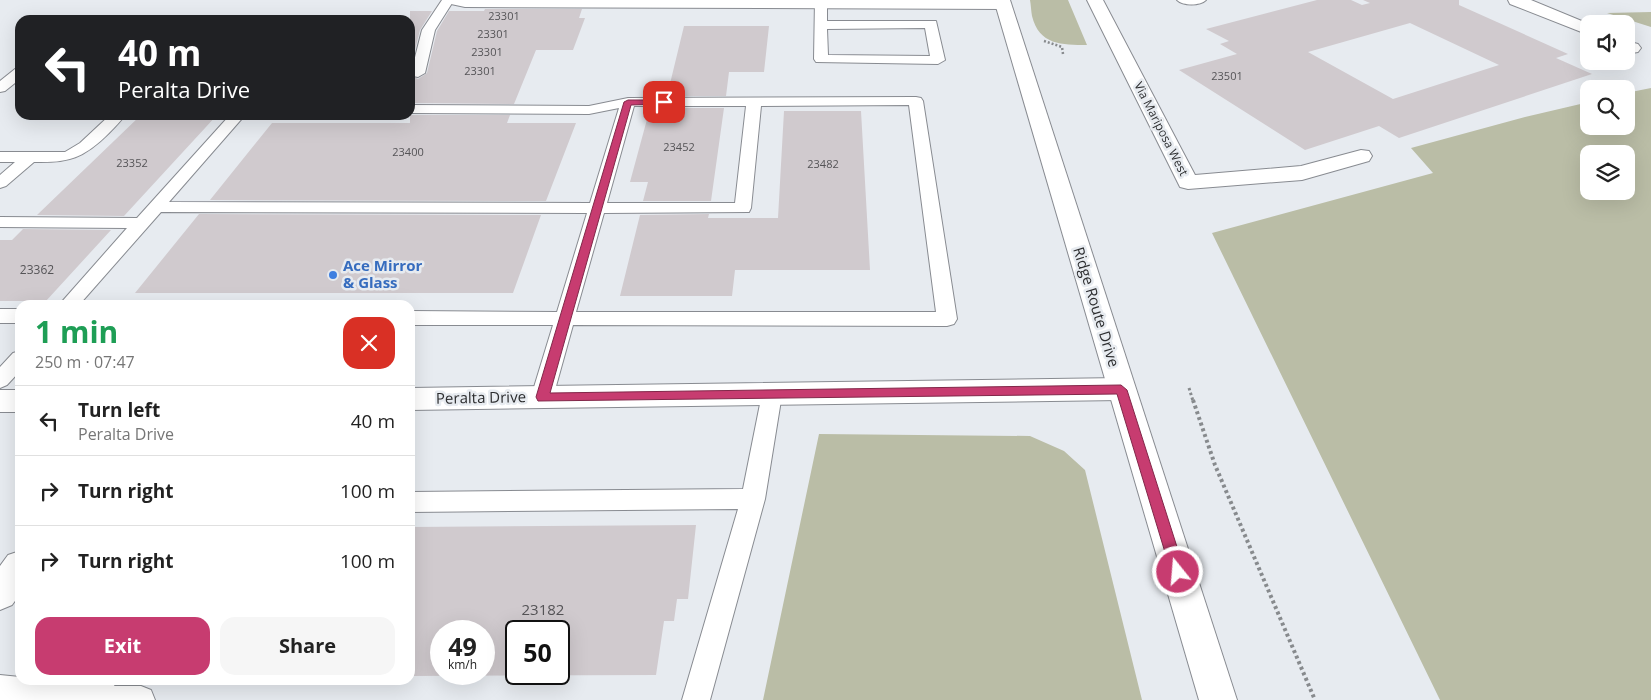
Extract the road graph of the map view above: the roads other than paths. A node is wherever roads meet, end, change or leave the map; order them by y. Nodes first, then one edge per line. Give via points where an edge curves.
1 (448, 0) edge
2 (456, 0) edge
3 (1095, 0) edge
4 (1183, 0) edge
5 (1200, 0) edge
6 (1516, 0) edge
7 (820, 2) edge
8 (1003, 2) edge
9 (821, 25) junction
10 (1580, 26) edge
11 (418, 74) dead end
12 (628, 102) junction
13 (754, 102) junction
14 (415, 109) edge
15 (113, 120) edge
16 (234, 120) edge
17 (1361, 156) dead end
18 (0, 157) edge
19 (30, 157) junction
20 (0, 183) edge
21 (156, 207) junction
22 (597, 208) junction
23 (0, 222) edge
24 (141, 223) junction
25 (72, 300) edge
26 (0, 316) edge
27 (15, 316) edge
28 (415, 318) edge
29 (564, 319) junction
30 (15, 364) edge
31 (0, 380) edge
32 (1121, 390) junction
33 (772, 394) junction
34 (542, 397) junction
35 (415, 399) edge
36 (0, 401) edge
37 (15, 401) edge
38 (753, 499) junction
39 (415, 502) edge
40 (15, 573) edge
41 (0, 594) edge
42 (0, 688) edge
43 (95, 693) edge
44 (141, 700) edge
45 (696, 700) edge
46 (1218, 700) edge

1 - 11 lane via 428,33
2 - 7 street
3 - 17 street, Via Mariposa West via 1188,182 1302,173
4 - 5 lane
6 - 10 street
7 - 8 street
7 - 9 lane
8 - 32 street, Ridge Route Drive
9 - 9 lane via 821,59 938,60 931,24
12 - 13 lane
12 - 14 lane via 589,110
12 - 22 lane
13 - 22 lane via 743,208
13 - 29 lane via 916,101 947,319
15 - 19 lane via 73,154
16 - 21 lane
18 - 19 lane
19 - 20 lane
21 - 22 lane
21 - 24 lane
22 - 29 lane
23 - 24 lane
24 - 25 lane
26 - 27 lane
28 - 29 lane
29 - 34 lane
30 - 31 lane
32 - 33 street, Peralta Drive
32 - 46 street, Ridge Route Drive
33 - 34 street, Peralta Drive
33 - 38 lane
34 - 35 street, Peralta Drive
36 - 37 street
38 - 39 lane
38 - 45 lane
40 - 41 street
42 - 43 lane
43 - 44 lane

